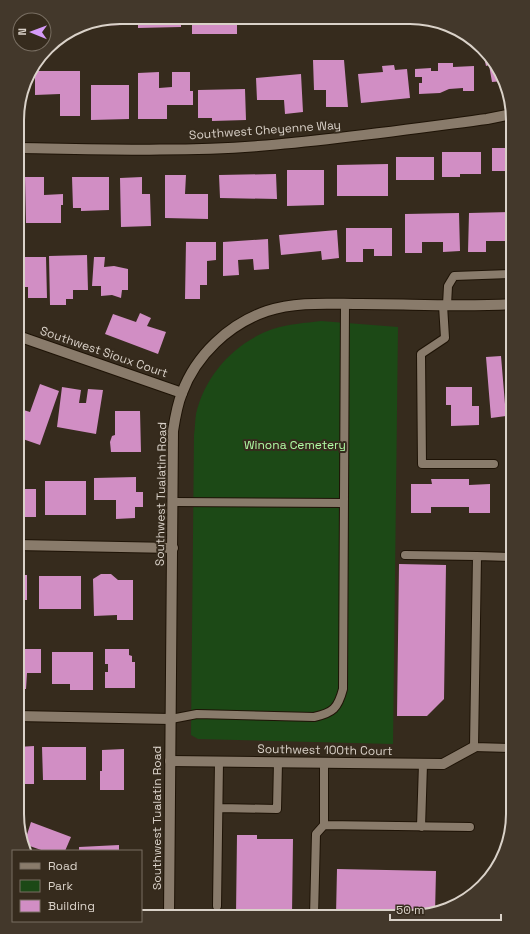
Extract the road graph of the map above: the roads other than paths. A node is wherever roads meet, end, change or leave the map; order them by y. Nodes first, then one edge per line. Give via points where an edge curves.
1 (506, 115) edge
2 (24, 148) edge
3 (506, 274) edge
4 (345, 304) junction
5 (506, 304) edge
6 (445, 305) junction
7 (24, 338) edge
8 (182, 393) junction
9 (494, 464) dead end
10 (173, 502) junction
11 (344, 503) junction
12 (24, 546) edge
13 (173, 548) junction
14 (405, 555) dead end
15 (477, 556) junction
16 (506, 557) edge
17 (24, 716) edge
18 (171, 719) junction
19 (474, 747) junction
20 (506, 748) edge
21 (170, 761) junction
22 (219, 762) junction
23 (278, 762) junction
24 (324, 763) junction
25 (423, 764) junction
26 (218, 808) junction
27 (324, 825) junction
28 (421, 827) junction
29 (470, 828) dead end
30 (217, 906) dead end
31 (169, 910) edge
32 (314, 910) edge

1 - 2 street, Southwest Cheyenne Way via 325,140 257,146 172,150
3 - 6 lane via 454,276 448,286
4 - 6 street, Southwest Tualatin Road
4 - 8 street, Southwest Tualatin Road via 280,308 267,311 240,324 204,355
4 - 11 lane
5 - 6 street, Southwest Tualatin Road
6 - 9 lane via 445,338 421,354 422,464
7 - 8 street, Southwest Sioux Court
8 - 10 street, Southwest Tualatin Road via 173,431
10 - 11 lane
10 - 13 street, Southwest Tualatin Road
11 - 18 lane via 343,689 340,701 333,710 314,717 197,714
12 - 13 street
13 - 18 street, Southwest Tualatin Road
14 - 15 lane
15 - 16 lane
15 - 19 lane
17 - 18 street
18 - 21 street, Southwest Tualatin Road
19 - 20 lane
19 - 25 street, Southwest 100th Court via 443,764
21 - 22 street, Southwest 100th Court
21 - 31 street, Southwest Tualatin Road
22 - 23 street, Southwest 100th Court
22 - 26 lane
23 - 24 street, Southwest 100th Court
23 - 26 lane via 277,809
24 - 25 street, Southwest 100th Court
24 - 27 lane
25 - 28 lane
26 - 30 lane
27 - 28 lane
27 - 32 lane via 316,834
28 - 29 lane

